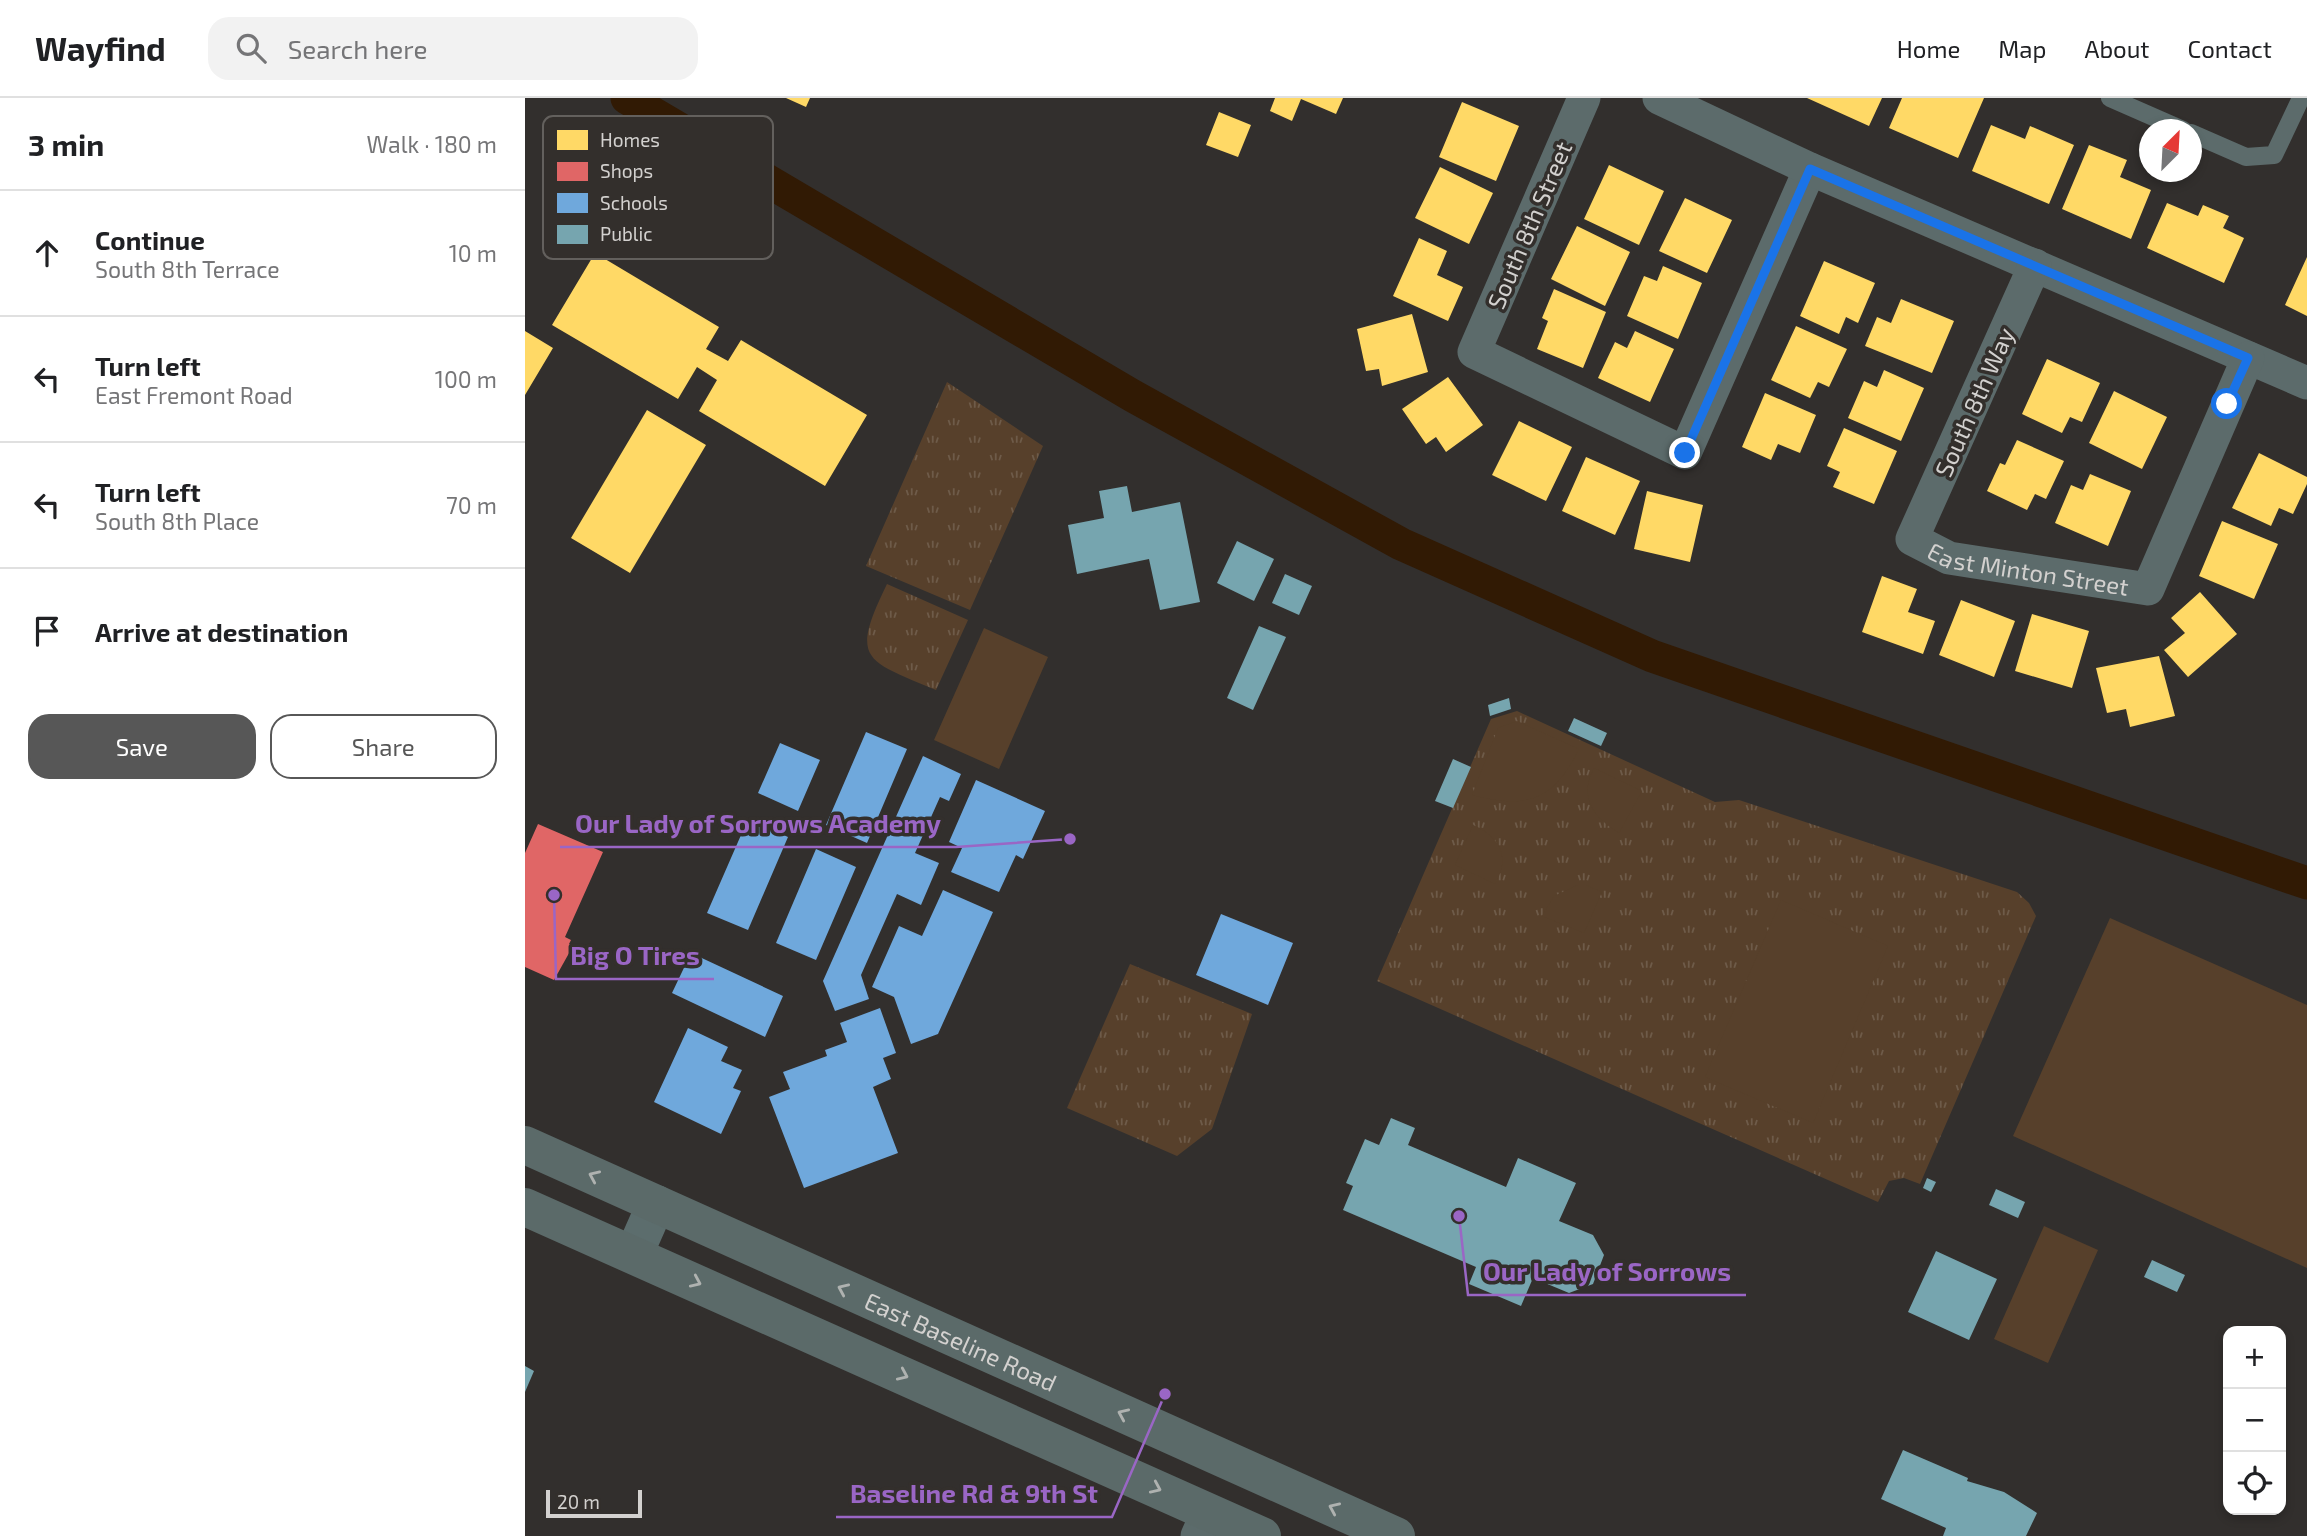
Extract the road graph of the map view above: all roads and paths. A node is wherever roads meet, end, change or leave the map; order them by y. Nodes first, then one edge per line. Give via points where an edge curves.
1 (1584, 98) edge
2 (1659, 98) edge
3 (2111, 98) edge
4 (2301, 98) edge
5 (2158, 119) edge
6 (2202, 137) edge
7 (1810, 169) junction
8 (2035, 265) junction
9 (2248, 358) junction
10 (2307, 383) edge
11 (1912, 539) joint
12 (525, 1145) edge
13 (656, 1204) junction
14 (525, 1207) edge
15 (633, 1254) junction
16 (1231, 1462) junction
17 (1202, 1524) edge
18 (1262, 1536) edge
19 (1396, 1536) edge

1 - 7 street, South 8th Street via 1473,352 1685,453
2 - 7 street
3 - 5 lane
4 - 6 lane via 2274,155 2246,157
7 - 8 street
8 - 9 street
8 - 11 street, South 8th Way
9 - 10 street
9 - 11 street, East Minton Street via 2148,589 1949,558
13 -> 12 main road, East Baseline Road
13 - 15 main road
16 -> 13 main road, East Baseline Road
14 - 15 main road
15 -> 17 main road
16 - 17 main road
19 -> 16 main road, East Baseline Road
17 - 18 main road

